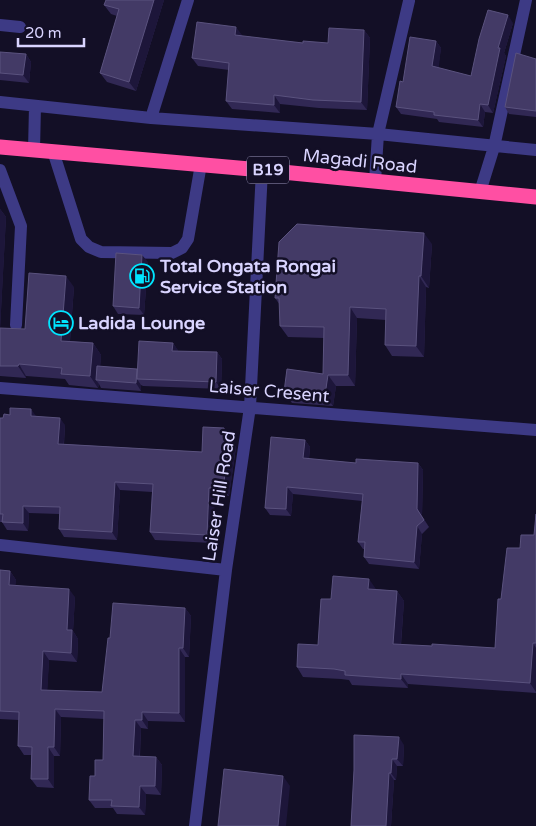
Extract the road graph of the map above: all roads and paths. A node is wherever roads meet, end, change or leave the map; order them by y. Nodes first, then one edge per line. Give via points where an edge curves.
1 (188, 0) edge
2 (526, 0) edge
3 (409, 1) edge
4 (0, 25) edge
5 (20, 27) dead end
6 (0, 102) edge
7 (35, 106) junction
8 (151, 118) junction
9 (378, 134) junction
10 (0, 147) edge
11 (494, 147) junction
12 (34, 150) junction
13 (536, 150) edge
14 (53, 151) junction
15 (201, 164) junction
16 (0, 170) edge
17 (262, 170) junction
18 (376, 181) junction
19 (480, 192) junction
20 (536, 197) edge
21 (16, 325) dead end
22 (0, 388) edge
23 (250, 407) junction
24 (536, 430) edge
25 (0, 545) edge
26 (226, 570) junction
27 (195, 826) edge

1 - 8 street
2 - 11 street
3 - 9 street
4 - 5 street
6 - 7 street
7 - 8 street
7 - 12 street
8 - 9 street
9 - 11 street
9 - 18 street
10 - 12 highway, Magadi Road / B19
11 - 13 street
11 - 19 street
12 - 14 highway, Magadi Road / B19
14 - 15 highway, Magadi Road / B19
14 - 15 street via 81,240 101,252 172,253 182,248 188,239
15 - 17 highway, Magadi Road / B19
16 - 21 street via 21,226
17 - 18 highway, Magadi Road / B19
17 - 23 street, Laiser Hill Road
18 - 19 highway, Magadi Road / B19
19 - 20 highway, Magadi Road / B19
22 - 23 street, Laiser Cresent
23 - 24 street, Laiser Cresent
23 - 26 street, Laiser Hill Road
25 - 26 street
26 - 27 street, Laiser Hill Road

